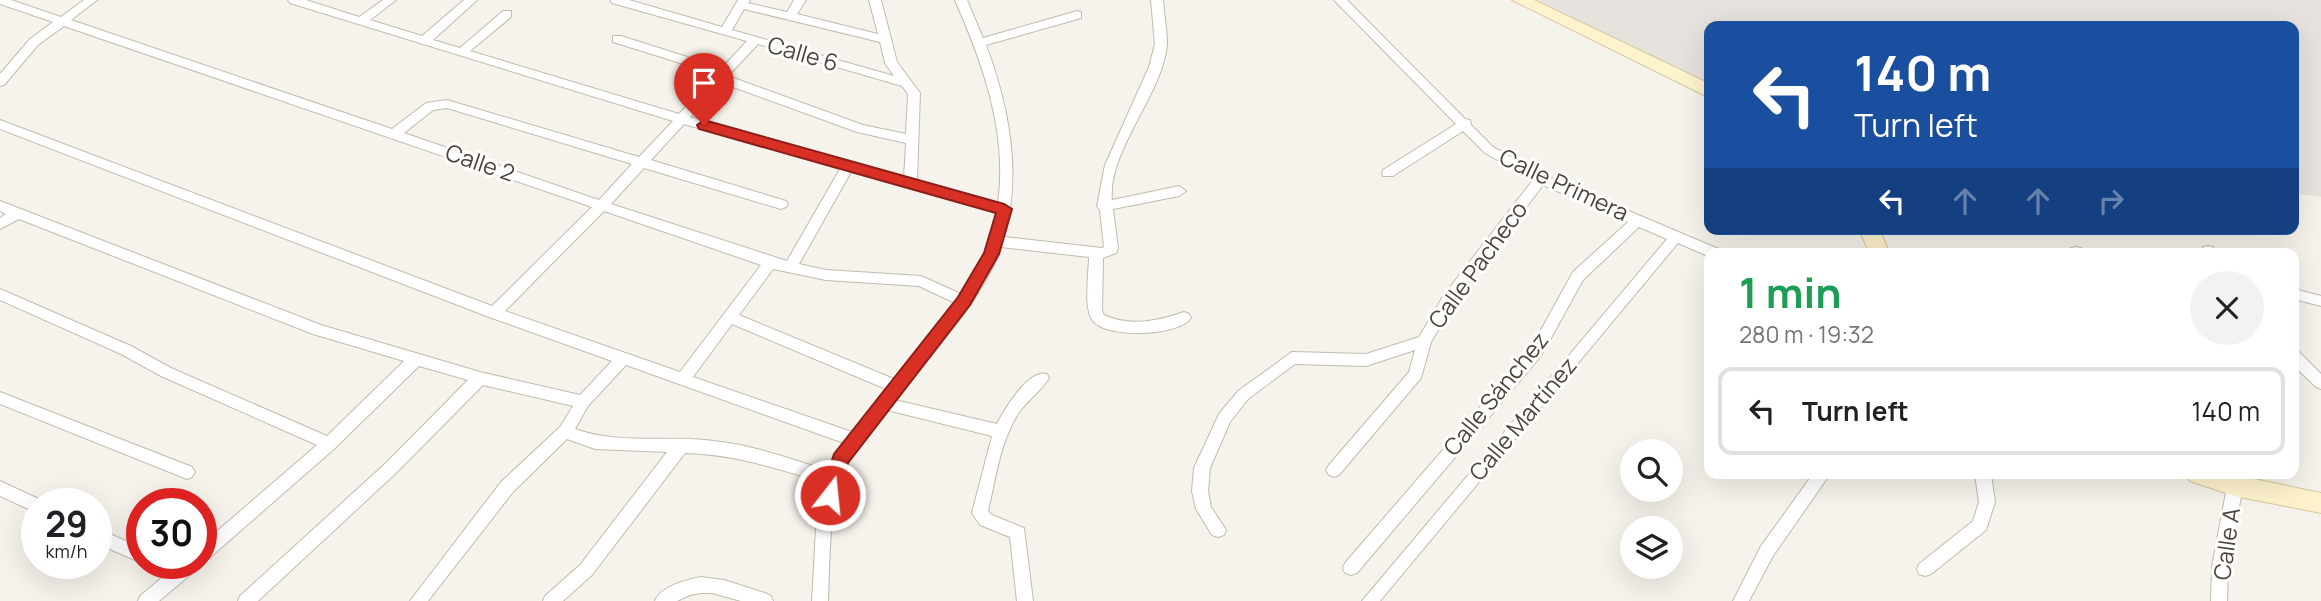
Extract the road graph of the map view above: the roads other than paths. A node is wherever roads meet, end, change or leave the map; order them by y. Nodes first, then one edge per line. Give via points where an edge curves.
1 (0, 0) edge
2 (91, 0) edge
3 (294, 0) edge
4 (390, 0) edge
5 (471, 0) edge
6 (616, 0) edge
7 (800, 0) edge
8 (875, 0) edge
9 (961, 0) edge
10 (1157, 0) edge
11 (1340, 0) edge
12 (1520, 0) edge
13 (743, 2) edge
14 (506, 15) dead end
15 (1077, 15) dead end
16 (790, 16) junction
17 (62, 21) junction
18 (361, 21) junction
19 (725, 32) junction
20 (617, 39) dead end
21 (884, 39) junction
22 (755, 40) junction
23 (424, 41) junction
24 (981, 43) junction
25 (461, 53) junction
26 (722, 78) junction
27 (0, 82) edge
28 (909, 84) junction
29 (1704, 89) edge
30 (681, 118) junction
31 (0, 124) edge
32 (1466, 124) junction
33 (395, 134) junction
34 (913, 140) junction
35 (641, 161) junction
36 (848, 168) junction
37 (1388, 173) dead end
38 (1541, 179) junction
39 (910, 184) junction
40 (1179, 191) dead end
41 (781, 204) dead end
42 (602, 205) junction
43 (0, 206) edge
44 (1104, 206) junction
45 (1004, 209) junction
46 (18, 213) junction
47 (1638, 220) junction
48 (0, 224) edge
49 (1676, 237) junction
50 (996, 241) junction
51 (1704, 249) edge
52 (1096, 253) junction
53 (770, 263) junction
54 (790, 268) junction
55 (2299, 295) edge
56 (2, 298) edge
57 (964, 301) junction
58 (2321, 301) edge
59 (494, 313) junction
60 (729, 317) junction
61 (1184, 318) dead end
62 (1424, 341) junction
63 (623, 359) junction
64 (415, 360) junction
65 (2299, 361) edge
66 (1042, 378) dead end
67 (480, 379) junction
68 (683, 380) junction
69 (2321, 383) edge
70 (897, 387) junction
71 (0, 398) edge
72 (583, 402) junction
73 (882, 403) junction
74 (999, 431) junction
75 (565, 432) junction
76 (855, 440) junction
77 (329, 444) junction
78 (681, 446) junction
79 (1334, 470) dead end
80 (187, 472) dead end
81 (832, 479) junction
82 (1818, 479) edge
83 (1984, 479) edge
84 (2232, 480) edge
85 (0, 488) edge
86 (21, 498) edge
87 (2321, 503) edge
88 (1218, 530) dead end
89 (217, 541) edge
90 (1351, 568) dead end
91 (1925, 569) dead end
92 (173, 579) edge
93 (146, 601) edge
94 (246, 601) edge
95 (418, 601) edge
96 (551, 601) edge
97 (663, 601) edge
98 (765, 601) edge
99 (820, 601) edge
100 (1025, 601) edge
101 (1371, 601) edge
102 (1741, 601) edge
103 (2219, 601) edge

1 - 17 street, Calle 2
2 - 17 street
3 - 18 street
4 - 18 street
5 - 23 street
6 - 19 street, Calle 6
7 - 16 street
8 - 21 street
9 - 24 street
10 - 44 street via 1161,44 1111,165
11 - 32 street, Calle Primera
12 - 29 main road
13 - 16 street
13 - 19 street
14 - 25 street
15 - 24 street
16 - 21 street
17 - 27 street via 34,42
17 - 33 street, Calle 2
18 - 23 street
19 - 22 street, Calle 6
20 - 26 street via 717,70
21 - 28 street via 891,63
22 - 26 street
22 - 28 street, Calle 6
23 - 25 street
24 - 45 street via 1007,150
25 - 30 street
26 - 30 street
26 - 34 street via 861,129
28 - 34 street via 914,93
30 - 35 street
30 - 36 street
31 - 59 street
32 - 37 street
32 - 38 street, Calle Primera via 1489,150
33 - 35 street via 430,106 447,104
33 - 42 street, Calle 2
34 - 39 street
35 - 41 street
35 - 42 street
36 - 39 street
36 - 54 street
38 - 47 street, Calle Primera
38 - 62 street, Calle Pacheco via 1449,299
39 - 45 street
40 - 44 street
42 - 53 street, Calle 2
42 - 59 street
43 - 46 street
44 - 52 street via 1111,249
45 - 50 street
46 - 48 street
46 - 64 street via 280,316
47 - 49 street, Calle Primera
47 - 90 street, Calle Sánchez via 1578,276 1536,352
49 - 51 street, Calle Primera
49 - 101 street, Calle Martínez
50 - 52 street
50 - 57 street
52 - 61 street via 1095,310 1103,322 1164,326
53 - 54 street, Calle 2
53 - 60 street
54 - 57 street, Calle 2 via 921,281
55 - 58 street
56 - 77 street
57 - 70 street
59 - 63 street
60 - 68 street
60 - 70 street
62 - 79 street via 1416,374
62 - 88 street, Calle Pacheco via 1366,360 1292,358 1243,395 1224,418 1202,468 1204,509
63 - 68 street
63 - 72 street
64 - 67 street
64 - 77 street
65 - 69 street
66 - 74 street
67 - 72 street
67 - 94 street
68 - 76 street
70 - 73 street
71 - 80 street
72 - 75 street
73 - 74 street
73 - 76 street
74 - 100 street via 980,513 1018,533
75 - 78 street via 594,443
75 - 95 street via 508,487
76 - 81 street
77 - 89 street
78 - 81 street via 756,455
78 - 96 street via 586,570
81 - 99 street
82 - 102 street via 1750,578
83 - 91 street via 1987,502 1980,525
84 - 87 main road
84 - 103 street, Calle A
85 - 86 street
92 - 93 street
97 - 98 street via 679,589 701,583

